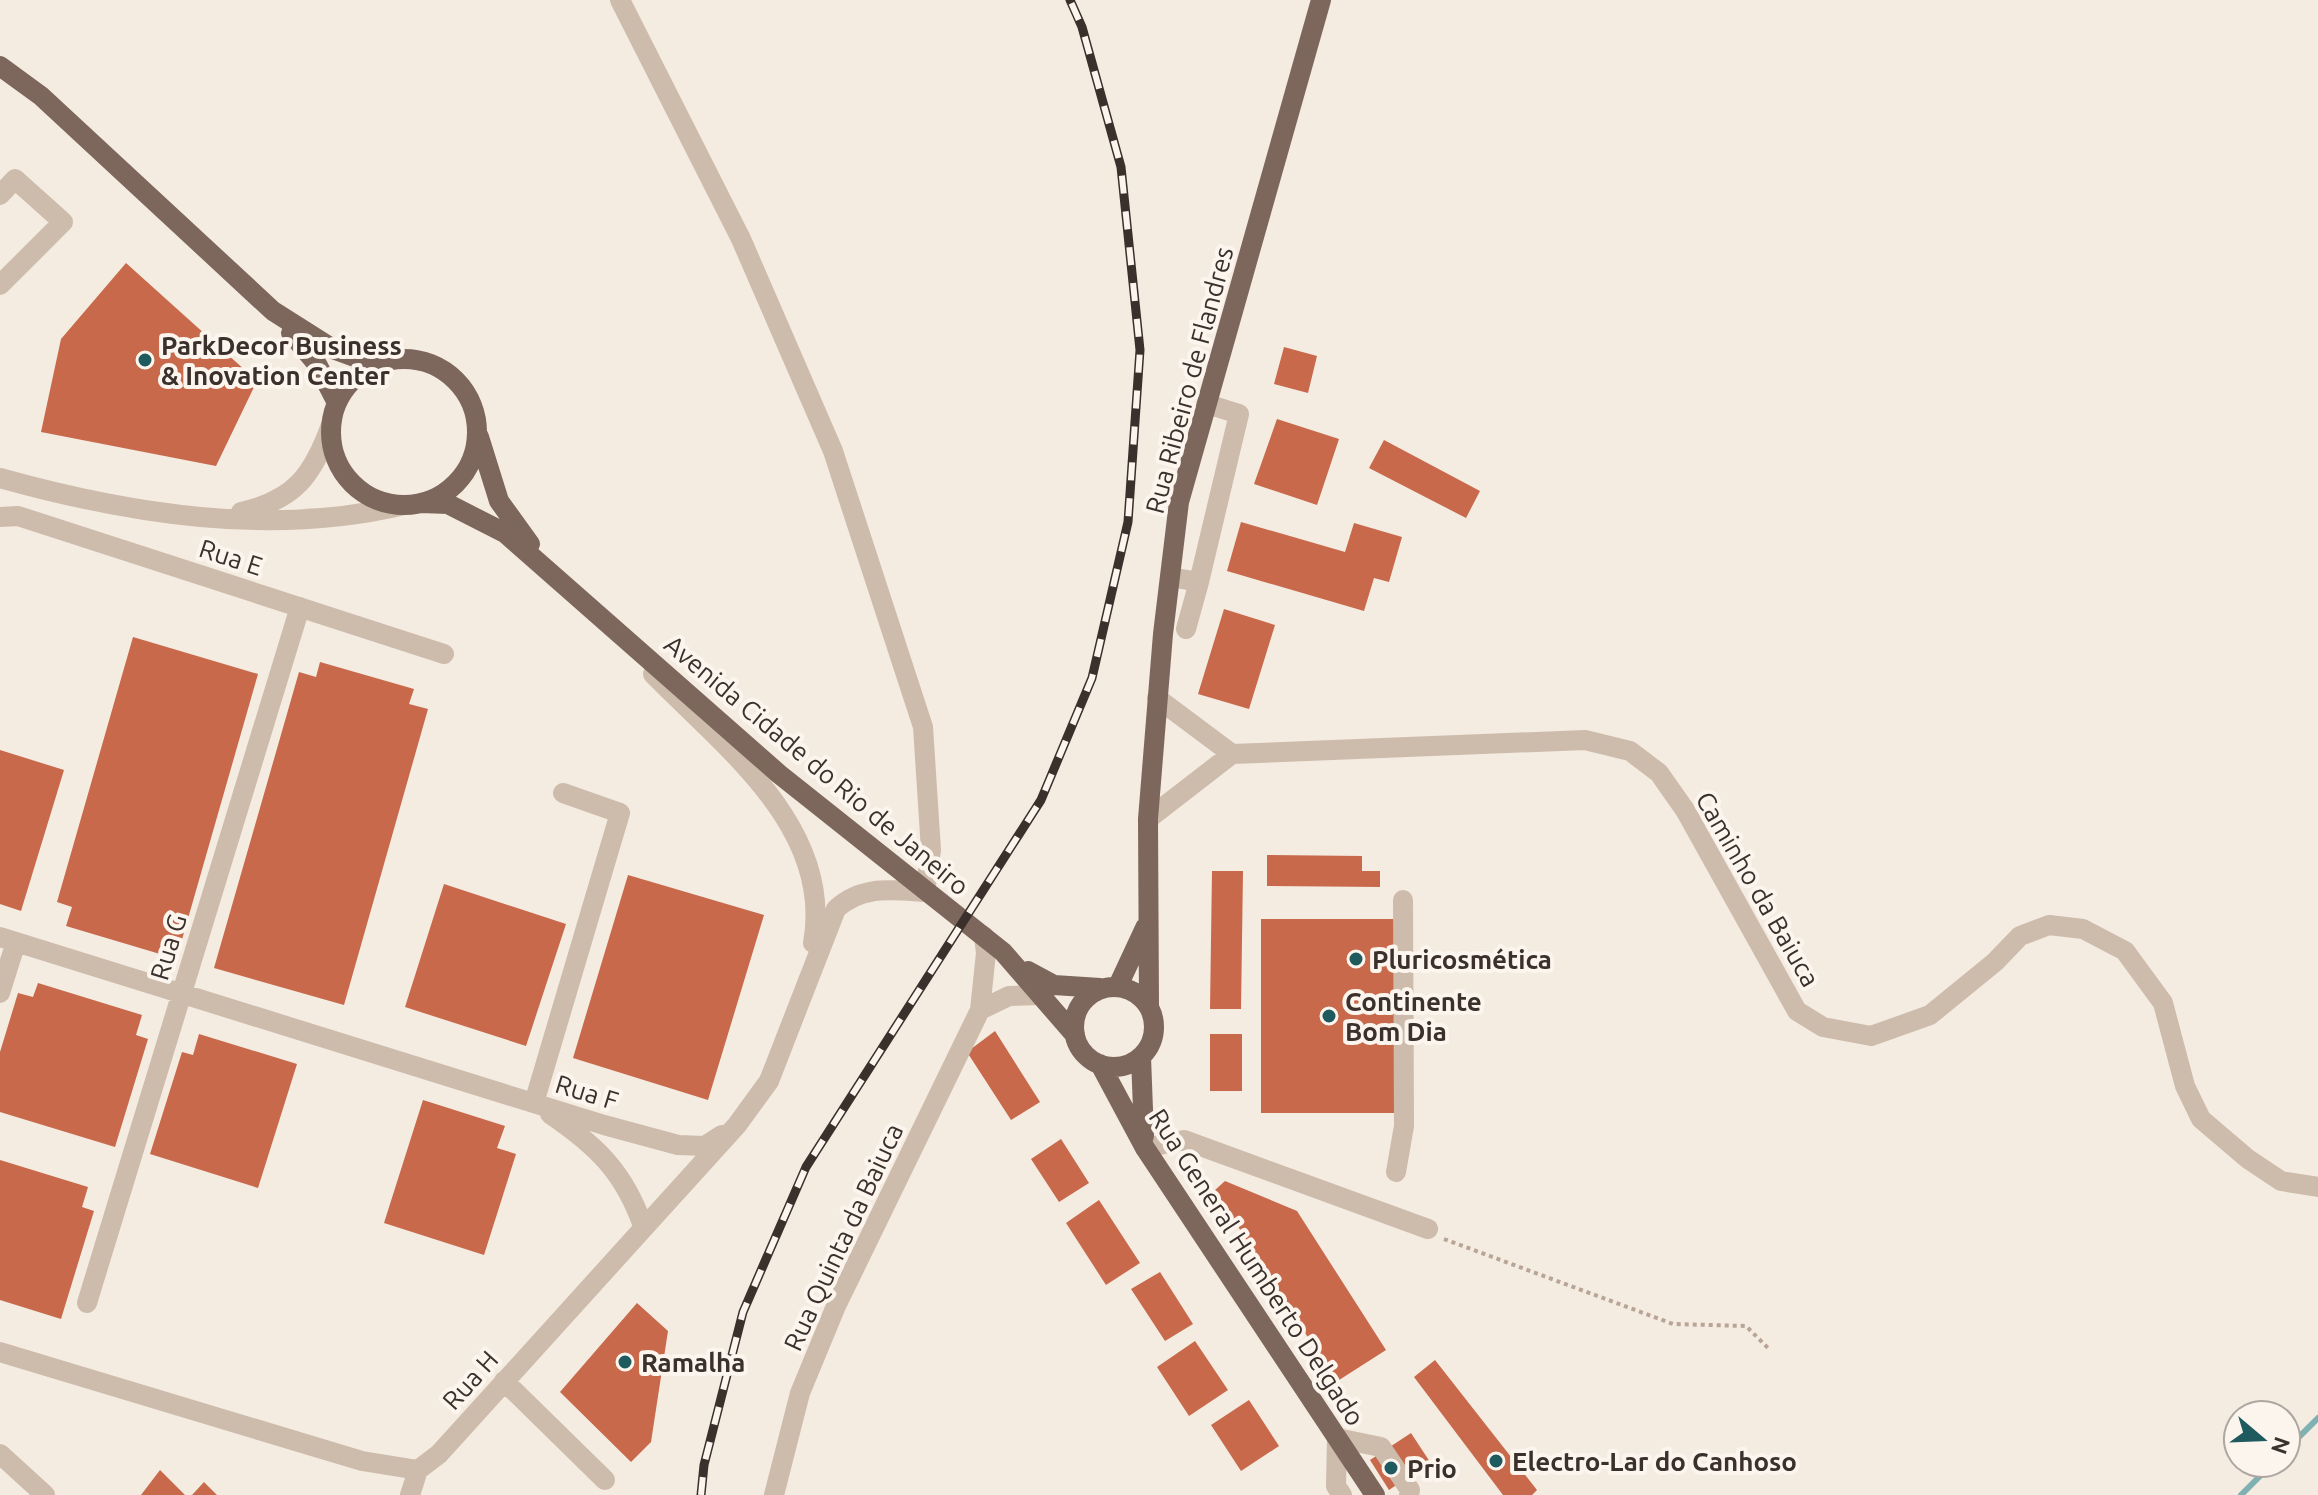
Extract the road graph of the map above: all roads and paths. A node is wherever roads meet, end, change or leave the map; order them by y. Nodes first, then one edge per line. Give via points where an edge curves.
1 (620, 0) edge
2 (1321, 0) edge
3 (0, 66) edge
4 (0, 195) edge
5 (0, 285) edge
6 (273, 311) junction
7 (394, 359) junction
8 (337, 403) junction
9 (1207, 404) junction
10 (331, 425) junction
11 (477, 430) junction
12 (0, 464) edge
13 (0, 478) edge
14 (100, 504) junction
15 (412, 504) junction
16 (0, 517) edge
17 (206, 517) junction
18 (1170, 577) junction
19 (1199, 582) junction
20 (587, 606) junction
21 (300, 607) junction
22 (1186, 629) dead end
23 (444, 654) dead end
24 (1157, 698) junction
25 (1232, 754) junction
26 (563, 793) dead end
27 (1148, 819) junction
28 (925, 892) junction
29 (1403, 900) dead end
30 (1146, 925) junction
31 (984, 936) junction
32 (8, 939) edge
33 (1014, 963) junction
34 (808, 975) junction
35 (1112, 987) junction
36 (182, 992) junction
37 (0, 993) edge
38 (1041, 995) junction
39 (1149, 1005) junction
40 (980, 1010) junction
41 (1075, 1035) junction
42 (1141, 1057) junction
43 (1100, 1064) junction
44 (534, 1103) junction
45 (737, 1125) junction
46 (1145, 1148) junction
47 (1396, 1172) dead end
48 (2318, 1187) edge
49 (643, 1226) junction
50 (1428, 1229) joint
51 (87, 1303) dead end
52 (1769, 1349) dead end
53 (0, 1352) edge
54 (504, 1381) junction
55 (1337, 1438) junction
56 (0, 1454) edge
57 (418, 1470) junction
58 (605, 1480) dead end
59 (45, 1495) edge
60 (410, 1495) edge
61 (774, 1495) edge
62 (1342, 1495) edge
63 (1375, 1495) edge
64 (1409, 1495) edge

1 - 28 street via 741,239 833,451 923,727 931,850
2 - 9 main road, Rua Ribeiro de Flandres
3 - 6 main road via 41,96
4 - 5 street via 15,179 63,222
6 - 7 main road via 333,349 355,357
6 - 8 main road via 317,364
7 - 8 main road via 360,374
7 - 11 main road via 419,360 442,369 473,406
8 - 10 main road
9 - 18 main road, Rua Ribeiro de Flandres via 1179,502
9 - 19 street via 1239,414
10 - 15 main road via 342,472 359,490 380,501
10 - 17 street via 318,461 277,501
11 - 15 main road via 462,476 444,493
11 - 20 main road, Avenida Cidade do Rio de Janeiro via 499,501 527,541
12 - 14 street
13 - 14 street
14 - 17 street
15 - 17 street via 359,516
15 - 20 main road, Avenida Cidade do Rio de Janeiro via 448,504 495,527
16 - 21 street, Rua E via 18,516
18 - 19 street
18 - 24 main road, Rua Ribeiro de Flandres
19 - 22 street
20 - 28 main road, Avenida Cidade do Rio de Janeiro via 779,774
20 - 34 street, Rua H via 768,792 789,822 804,848 815,888 816,929
21 - 23 street, Rua E
21 - 36 street, Rua G
24 - 25 street
24 - 27 main road, Rua Ribeiro de Flandres
25 - 27 street
25 - 48 street, Caminho da Baiuca via 1585,740 1630,751 1659,773 1685,810 1797,1011 1823,1027 1855,1036 1871,1036 1930,1015 2020,936 2049,925 2083,929 2125,951 2163,1003 2185,1086 2201,1119 2281,1181
26 - 44 street via 620,813
27 - 30 main road, Rua Ribeiro de Flandres
28 - 31 main road, Avenida Cidade do Rio de Janeiro
28 - 34 street, Rua H via 870,890 850,896 836,909
29 - 47 street via 1404,1126
30 - 35 main road, Rua Ribeiro de Flandres
30 - 39 main road, Rua Ribeiro de Flandres
31 - 33 main road, Avenida Cidade do Rio de Janeiro
31 - 40 street, Rua Quinta da Baiuca
32 - 36 street
32 - 37 street
33 - 35 main road via 1054,985
33 - 38 main road
34 - 45 street, Rua H via 769,1081
35 - 39 main road via 1141,996
35 - 41 main road, Rua Ribeiro de Flandres via 1095,991 1078,1010
36 - 44 street
36 - 51 street, Rua G
38 - 40 street via 1009,996
38 - 41 main road
39 - 42 main road, Rua Ribeiro de Flandres via 1153,1038
40 - 61 street, Rua Quinta da Baiuca via 836,1306 800,1393
41 - 43 main road via 1080,1047
42 - 43 main road via 1121,1066
42 - 46 main road, Rua Ribeiro de Flandres
43 - 46 main road, Rua General Humberto Delgado
44 - 45 street, Rua F via 678,1145 705,1146
44 - 49 street, Rua F via 609,1162 631,1191
45 - 49 street, Rua H
46 - 50 street via 1184,1140
46 - 55 main road, Rua General Humberto Delgado
49 - 54 street, Rua H
50 - 52 path via 1673,1324 1746,1326
53 - 57 street via 362,1461
54 - 57 street, Rua H
54 - 58 street
55 - 62 street via 1336,1486
55 - 63 main road, Rua General Humberto Delgado
55 - 64 street via 1381,1447
56 - 59 street
57 - 60 street

